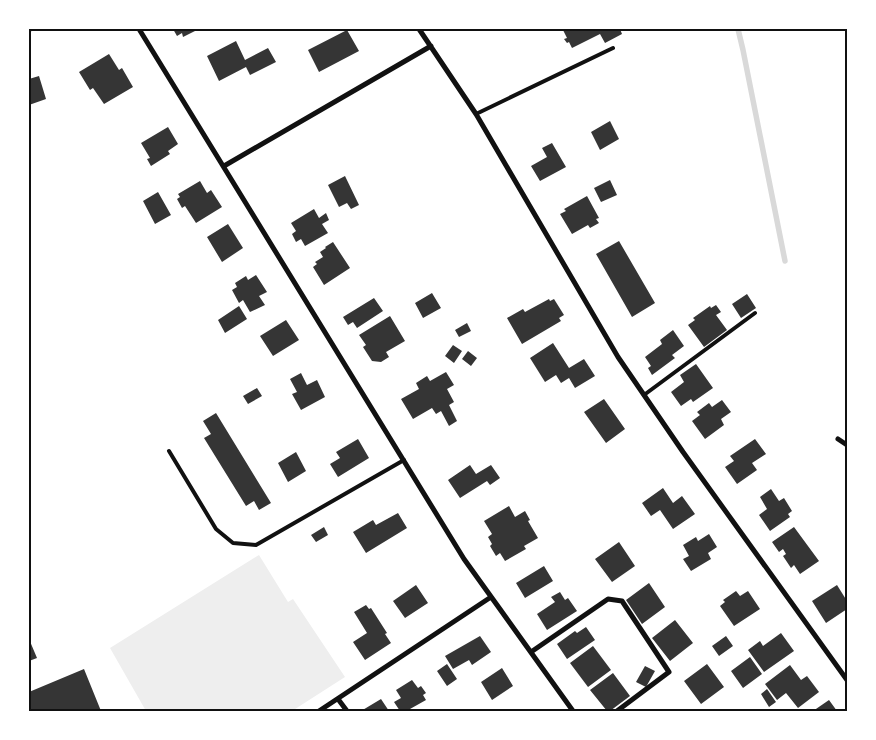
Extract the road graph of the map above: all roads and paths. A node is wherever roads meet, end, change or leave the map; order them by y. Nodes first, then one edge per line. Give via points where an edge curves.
1 (139, 29) edge
2 (421, 29) edge
3 (431, 46) junction
4 (614, 48) dead end
5 (476, 114) junction
6 (224, 166) junction
7 (755, 313) dead end
8 (644, 395) junction
9 (838, 439) dead end
10 (847, 446) edge
11 (169, 451) dead end
12 (404, 460) junction
13 (491, 597) junction
14 (531, 652) junction
15 (847, 680) edge
16 (338, 699) junction
17 (319, 711) edge
18 (347, 711) edge
19 (573, 711) edge
20 (617, 711) edge

1 - 6 street
2 - 3 street
3 - 5 street
3 - 6 street
4 - 5 lane
5 - 8 street via 618,358
6 - 12 street
7 - 8 lane
8 - 15 street
9 - 10 street
11 - 12 lane via 216,529 233,543 256,545
12 - 13 street via 464,560
13 - 14 street
13 - 16 street
14 - 19 street
14 - 20 street via 608,599 622,601 669,672
16 - 17 street
16 - 18 street

